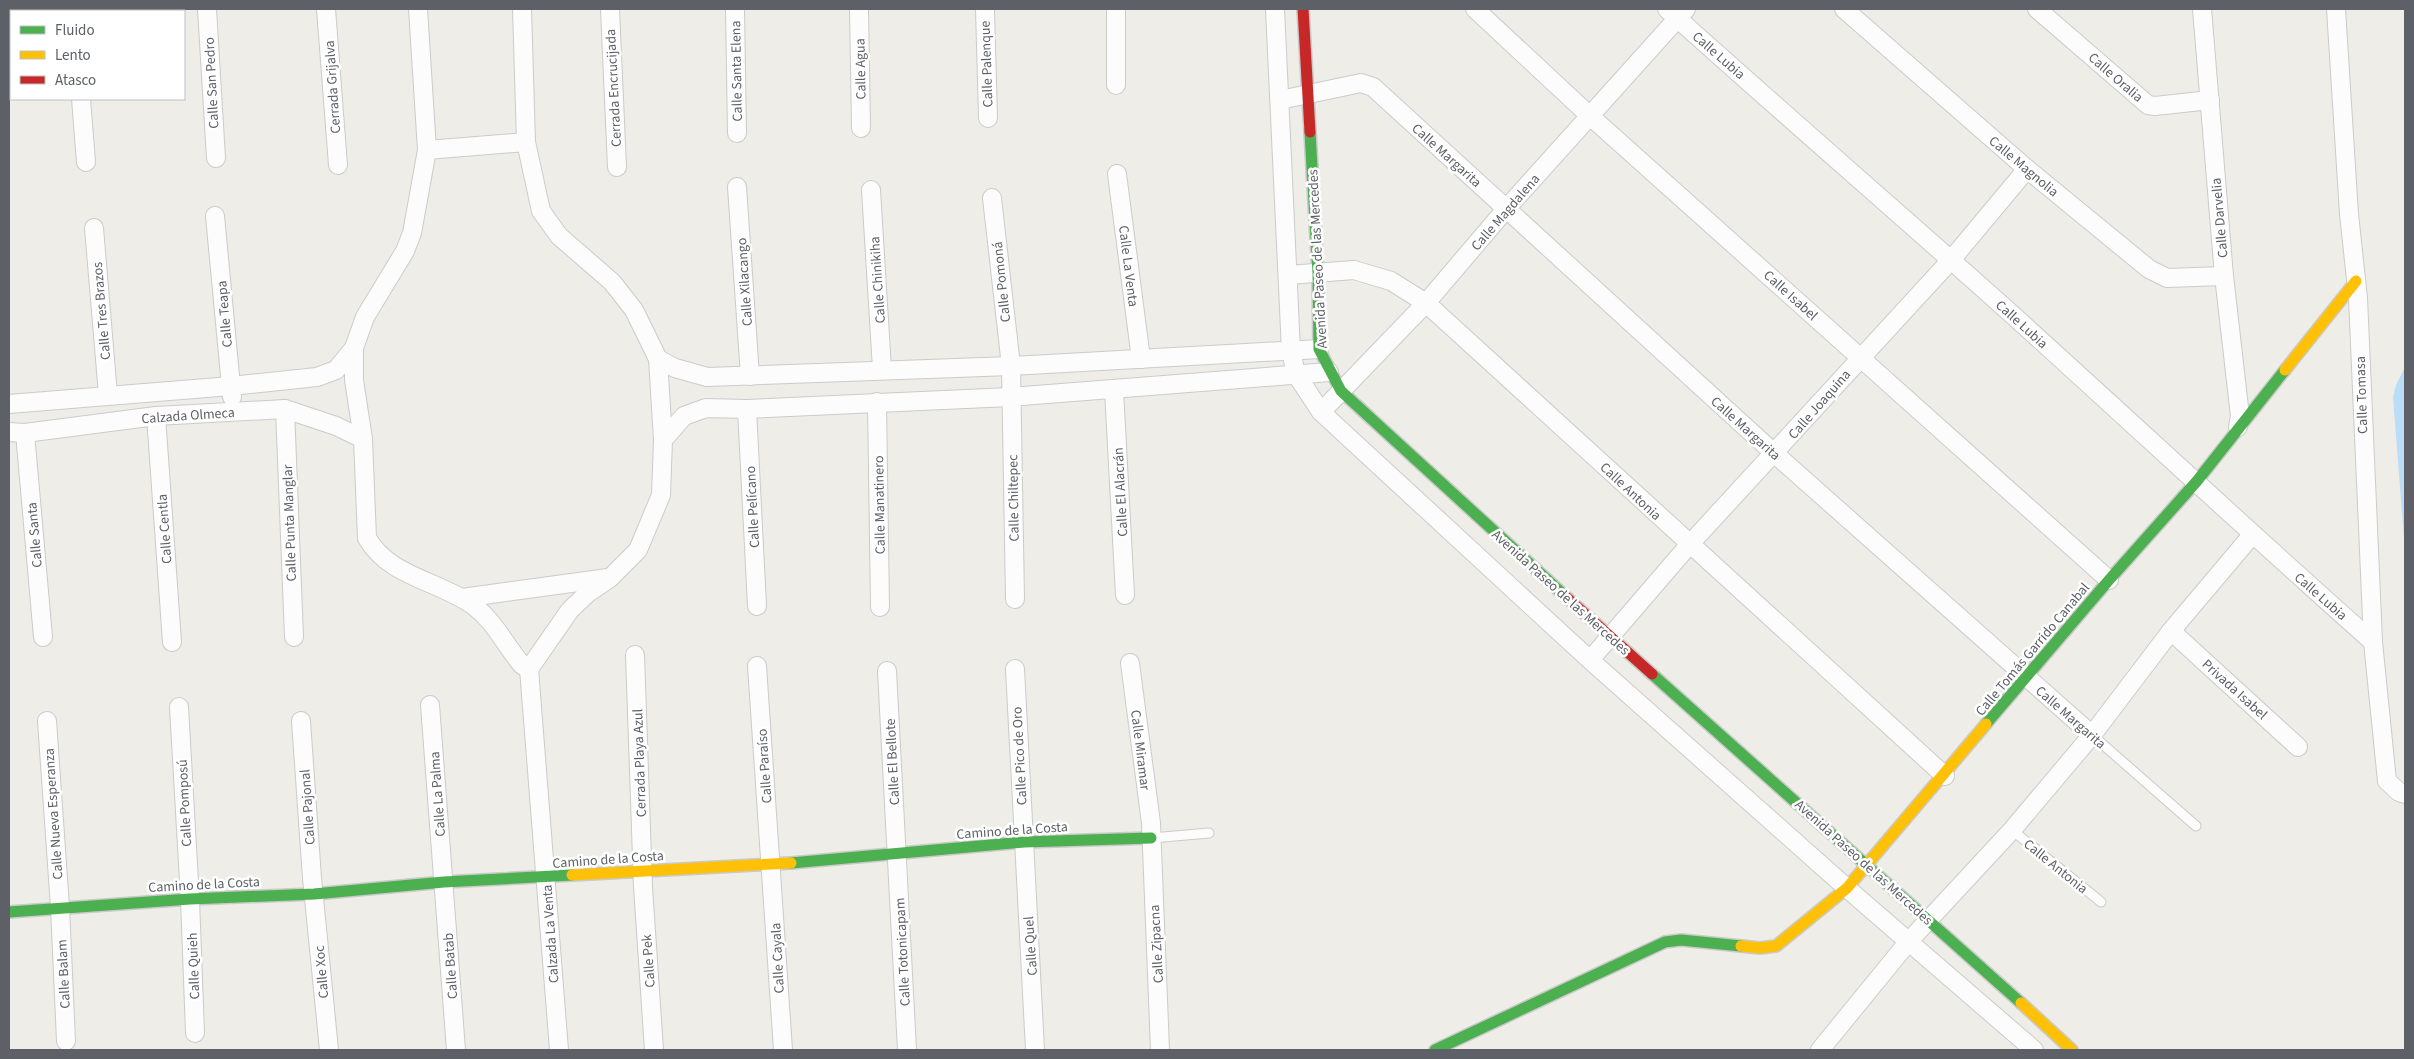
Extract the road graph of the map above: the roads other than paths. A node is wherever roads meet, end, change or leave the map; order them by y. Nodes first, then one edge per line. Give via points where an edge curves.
1 (207, 9) edge
2 (326, 9) edge
3 (418, 9) edge
4 (522, 9) edge
5 (610, 9) edge
6 (735, 9) edge
7 (859, 9) edge
8 (985, 9) edge
9 (1116, 9) edge
10 (1275, 9) edge
11 (1303, 9) edge
12 (1475, 9) edge
13 (1844, 9) edge
14 (2037, 9) edge
15 (2202, 9) edge
16 (2336, 9) edge
17 (1677, 12) edge
18 (1116, 85) dead end
19 (1308, 94) junction
20 (81, 100) edge
21 (1280, 100) junction
22 (2210, 100) junction
23 (1590, 116) junction
24 (988, 118) dead end
25 (861, 128) dead end
26 (737, 133) dead end
27 (526, 142) junction
28 (427, 150) junction
29 (216, 158) dead end
30 (86, 162) dead end
31 (338, 165) dead end
32 (617, 167) dead end
33 (2027, 169) junction
34 (1117, 174) dead end
35 (737, 187) dead end
36 (871, 190) dead end
37 (992, 198) dead end
38 (1506, 209) junction
39 (215, 216) dead end
40 (94, 228) dead end
41 (1951, 260) junction
42 (1318, 273) junction
43 (1288, 275) junction
44 (2224, 276) junction
45 (2356, 280) junction
46 (1426, 303) junction
47 (354, 348) junction
48 (1319, 349) junction
49 (1291, 350) junction
50 (1860, 357) junction
51 (1141, 358) junction
52 (658, 359) junction
53 (1011, 366) junction
54 (882, 369) junction
55 (1329, 372) junction
56 (1296, 374) junction
57 (750, 376) junction
58 (231, 386) junction
59 (1114, 390) junction
60 (1341, 391) junction
61 (108, 394) junction
62 (1010, 397) junction
63 (877, 402) junction
64 (9, 404) edge
65 (285, 409) junction
66 (746, 409) junction
67 (232, 412) junction
68 (1321, 412) junction
69 (156, 416) junction
70 (2238, 427) junction
71 (17, 433) edge
72 (363, 439) junction
73 (663, 440) junction
74 (1775, 454) junction
75 (2197, 481) junction
76 (2252, 535) junction
77 (1690, 545) junction
78 (610, 578) junction
79 (2108, 580) junction
80 (1125, 595) dead end
81 (462, 598) junction
82 (1015, 599) dead end
83 (757, 606) dead end
84 (880, 607) dead end
85 (2171, 631) junction
86 (294, 637) dead end
87 (1610, 637) junction
88 (43, 638) dead end
89 (172, 642) dead end
90 (2373, 642) junction
91 (635, 655) dead end
92 (1590, 660) junction
93 (1130, 663) dead end
94 (757, 666) dead end
95 (529, 669) junction
96 (1015, 669) dead end
97 (887, 671) dead end
98 (2027, 678) junction
99 (430, 705) dead end
100 (179, 706) dead end
101 (302, 721) dead end
102 (47, 722) dead end
103 (2092, 735) junction
104 (2298, 747) dead end
105 (1945, 776) junction
106 (2405, 794) edge
107 (2196, 826) dead end
108 (2012, 830) junction
109 (1209, 833) dead end
110 (1151, 838) junction
111 (1024, 842) junction
112 (898, 854) junction
113 (772, 865) junction
114 (1867, 865) junction
115 (642, 872) junction
116 (546, 878) junction
117 (444, 882) junction
118 (1847, 888) junction
119 (314, 894) junction
120 (190, 899) junction
121 (2101, 902) dead end
122 (60, 907) junction
123 (9, 912) edge
124 (1929, 919) junction
125 (1909, 941) junction
126 (195, 1034) dead end
127 (66, 1041) dead end
128 (1823, 1049) edge
129 (329, 1050) edge
130 (456, 1050) edge
131 (559, 1050) edge
132 (654, 1050) edge
133 (783, 1050) edge
134 (907, 1050) edge
135 (1035, 1050) edge
136 (1160, 1050) edge
137 (1435, 1050) edge
138 (2034, 1050) edge
139 (2072, 1050) edge

1 - 29 street, Calle San Pedro
2 - 31 street, Cerrada Grijalva
3 - 28 street
4 - 27 street
5 - 32 street, Cerrada Encrucijada
6 - 26 street, Calle Santa Elena
7 - 25 street, Calle Agua
8 - 24 street, Calle Palenque
9 - 18 street
10 - 21 street, Avenida Paseo de las Mercedes
11 - 19 street, Avenida Paseo de las Mercedes
12 - 23 street, Calle Isabel
13 - 33 street, Calle Magnolia
14 - 22 street, Calle Oralia via 2148,105
15 - 22 street, Calle Darvelia
16 - 45 street, Calle Tomasa
17 - 23 street, Calle Magdalena
17 - 41 street, Calle Lubia
19 - 21 street, Calle Margarita
19 - 38 street, Calle Margarita via 1361,83 1373,87
19 - 42 street, Avenida Paseo de las Mercedes
20 - 30 street
21 - 43 street, Avenida Paseo de las Mercedes
22 - 44 street, Calle Darvelia
23 - 38 street, Calle Magdalena
23 - 50 street, Calle Isabel
27 - 28 street
27 - 52 street via 541,211 558,236 612,282 634,310
28 - 47 street via 412,233 405,251 369,311
33 - 41 street, Calle Joaquina
33 - 44 street, Calle Magnolia via 2157,275 2167,278
34 - 51 street, Calle La Venta
35 - 57 street, Calle Xilacango
36 - 54 street, Calle Chinikiha
37 - 53 street, Calle Pomoná
38 - 46 street, Calle Magdalena
38 - 74 street, Calle Margarita
39 - 58 street, Calle Teapa
40 - 61 street, Calle Tres Brazos
41 - 50 street, Calle Joaquina
41 - 75 street, Calle Lubia
42 - 43 street, Calle Antonia
42 - 46 street, Calle Antonia via 1354,270 1391,281
42 - 48 street, Avenida Paseo de las Mercedes
43 - 49 street, Avenida Paseo de las Mercedes
44 - 70 street, Calle Darvelia via 2240,416
45 - 70 street, Calle Tomás Garrido Canabal
45 - 90 street, Calle Tomasa
46 - 60 street, Calle Magdalena
46 - 77 street, Calle Antonia
47 - 58 street via 336,370 317,377
47 - 72 street via 354,380
48 - 49 street
48 - 55 street, Avenida Paseo de las Mercedes
49 - 51 street
49 - 56 street, Avenida Paseo de las Mercedes
50 - 74 street, Calle Joaquina
50 - 79 street, Calle Isabel
51 - 53 street
52 - 57 street via 675,368 708,377
52 - 73 street
53 - 54 street
53 - 62 street, Calle Pomoná
54 - 57 street
55 - 56 street
55 - 60 street, Avenida Paseo de las Mercedes
56 - 59 street
56 - 68 street, Avenida Paseo de las Mercedes
58 - 61 street
58 - 67 street, Calle Teapa
59 - 62 street
59 - 80 street, Calle El Alacrán
60 - 68 street, Calle Magdalena
60 - 87 street, Avenida Paseo de las Mercedes
61 - 64 street
62 - 63 street
62 - 82 street, Calle Chiltepec
63 - 66 street
63 - 84 street, Calle Manatinero
65 - 67 street, Calzada Olmeca
65 - 72 street, Calzada Olmeca
65 - 86 street, Calle Punta Manglar
66 - 73 street via 706,408 684,416
66 - 83 street, Calle Pelícano
67 - 69 street, Calzada Olmeca
68 - 92 street, Avenida Paseo de las Mercedes
69 - 71 street, Calzada Olmeca
69 - 89 street, Calle Centla
70 - 75 street, Calle Tomás Garrido Canabal
71 - 88 street, Calle Santa
72 - 81 street via 367,538 374,550 388,563
73 - 78 street via 661,495 638,550
74 - 77 street, Calle Joaquina
74 - 98 street, Calle Margarita
75 - 76 street, Calle Lubia
75 - 79 street, Calle Tomás Garrido Canabal
76 - 85 street
76 - 90 street, Calle Lubia
77 - 87 street, Calle Joaquina
77 - 105 street, Calle Antonia
78 - 81 street
78 - 95 street via 570,610
79 - 98 street, Calle Tomás Garrido Canabal
81 - 95 street via 492,622 517,659
85 - 103 street
85 - 104 street, Privada Isabel
87 - 92 street, Calle Joaquina
87 - 114 street, Avenida Paseo de las Mercedes
90 - 106 street, Calle Tomasa via 2387,781
91 - 115 street, Cerrada Playa Azul
92 - 118 street, Avenida Paseo de las Mercedes
93 - 110 street, Calle Miramar
94 - 113 street, Calle Paraíso
95 - 116 street, Calzada La Venta
96 - 111 street, Calle Pico de Oro
97 - 112 street, Calle El Bellote
98 - 103 street, Calle Margarita
98 - 105 street, Calle Tomás Garrido Canabal
99 - 117 street, Calle La Palma
100 - 120 street, Calle Pomposú
101 - 119 street, Calle Pajonal
102 - 122 street, Calle Nueva Esperanza
103 - 107 lane, Calle Margarita
103 - 108 street
105 - 114 street, Calle Tomás Garrido Canabal
108 - 121 lane, Calle Antonia
108 - 124 street
109 - 110 lane, Camino de la Costa
110 - 111 street, Camino de la Costa
110 - 136 street, Calle Zipacna
111 - 112 street, Camino de la Costa
111 - 135 street, Calle Quel
112 - 113 street, Camino de la Costa
112 - 134 street, Calle Totonicapam
113 - 115 street, Camino de la Costa
113 - 133 street, Calle Cayala
114 - 118 street, Calle Tomás Garrido Canabal
114 - 124 street, Avenida Paseo de las Mercedes
115 - 116 street, Camino de la Costa
115 - 132 street, Calle Pek
116 - 117 street, Camino de la Costa
116 - 131 street, Calzada La Venta
117 - 119 street, Camino de la Costa
117 - 130 street, Calle Batab
118 - 125 street, Avenida Paseo de las Mercedes
118 - 137 street, Calle Tomás Garrido Canabal via 1776,946 1760,948 1682,940 1665,942
119 - 120 street, Camino de la Costa
119 - 129 street, Calle Xoc
120 - 122 street, Camino de la Costa
120 - 126 street, Calle Quieh
122 - 123 street, Camino de la Costa
122 - 127 street, Calle Balam
124 - 125 street
124 - 139 street, Avenida Paseo de las Mercedes
125 - 128 street via 1868,988
125 - 138 street, Avenida Paseo de las Mercedes

